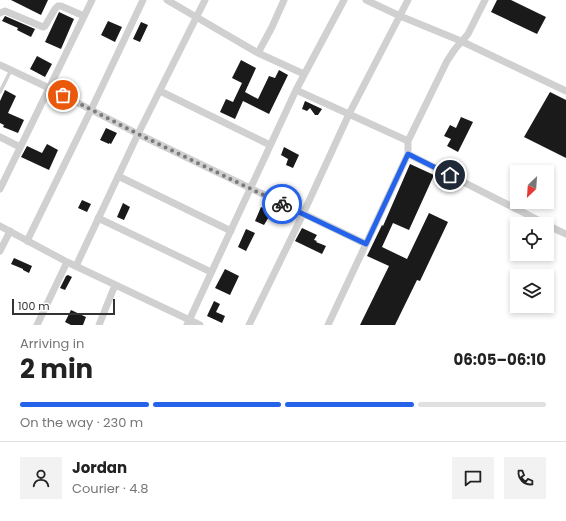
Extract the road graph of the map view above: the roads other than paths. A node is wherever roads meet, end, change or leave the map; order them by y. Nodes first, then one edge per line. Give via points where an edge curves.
1 (92, 0) edge
2 (143, 0) edge
3 (167, 0) edge
4 (205, 0) edge
5 (284, 0) edge
6 (344, 0) edge
7 (366, 0) edge
8 (408, 0) edge
9 (485, 0) edge
10 (0, 13) edge
11 (84, 16) junction
12 (400, 16) junction
13 (196, 17) junction
14 (461, 41) junction
15 (258, 53) junction
16 (0, 65) edge
17 (10, 70) junction
18 (304, 74) junction
19 (49, 88) junction
20 (296, 90) junction
21 (160, 91) junction
22 (566, 91) edge
23 (0, 92) edge
24 (91, 110) junction
25 (349, 114) junction
26 (138, 134) junction
27 (0, 137) edge
28 (408, 141) junction
29 (270, 145) junction
30 (20, 147) junction
31 (408, 154) junction
32 (118, 176) junction
33 (251, 188) junction
34 (0, 190) edge
35 (303, 214) junction
36 (532, 217) edge
37 (98, 218) junction
38 (0, 226) edge
39 (554, 228) edge
40 (10, 231) junction
41 (231, 231) junction
42 (566, 234) edge
43 (27, 241) junction
44 (366, 244) junction
45 (0, 251) edge
46 (67, 262) junction
47 (76, 266) junction
48 (211, 272) junction
49 (115, 285) junction
50 (188, 322) edge
51 (37, 325) edge
52 (99, 325) edge
53 (200, 325) edge
54 (249, 325) edge
55 (328, 325) edge

1 - 11 street
2 - 24 street
3 - 13 street
4 - 13 street
5 - 15 street
6 - 18 street
7 - 12 street
8 - 12 street
9 - 14 street via 472,28
10 - 11 street via 5,11 43,27 58,6
11 - 19 street
12 - 14 street
12 - 25 street
13 - 15 street
13 - 21 street
14 - 22 street
14 - 28 street via 447,61
15 - 18 street
16 - 17 street
17 - 19 street
17 - 23 lane
18 - 20 street
19 - 24 street
19 - 30 street
20 - 25 street
20 - 29 street
21 - 26 street
21 - 29 street
24 - 26 street
24 - 43 street
25 - 28 street
25 - 35 street
26 - 32 street
26 - 33 street
27 - 30 street
28 - 31 street
29 - 33 street
30 - 34 street
31 - 36 street
31 - 44 street
32 - 37 street
32 - 41 street
33 - 35 street
33 - 41 street
35 - 44 street
35 - 54 street
37 - 47 street
37 - 48 street
38 - 40 street
39 - 42 street
40 - 43 street
40 - 45 street
41 - 48 street
43 - 46 street
44 - 55 street
46 - 47 street
46 - 51 street
47 - 49 street
48 - 50 street
49 - 50 street
49 - 52 street
50 - 53 street

